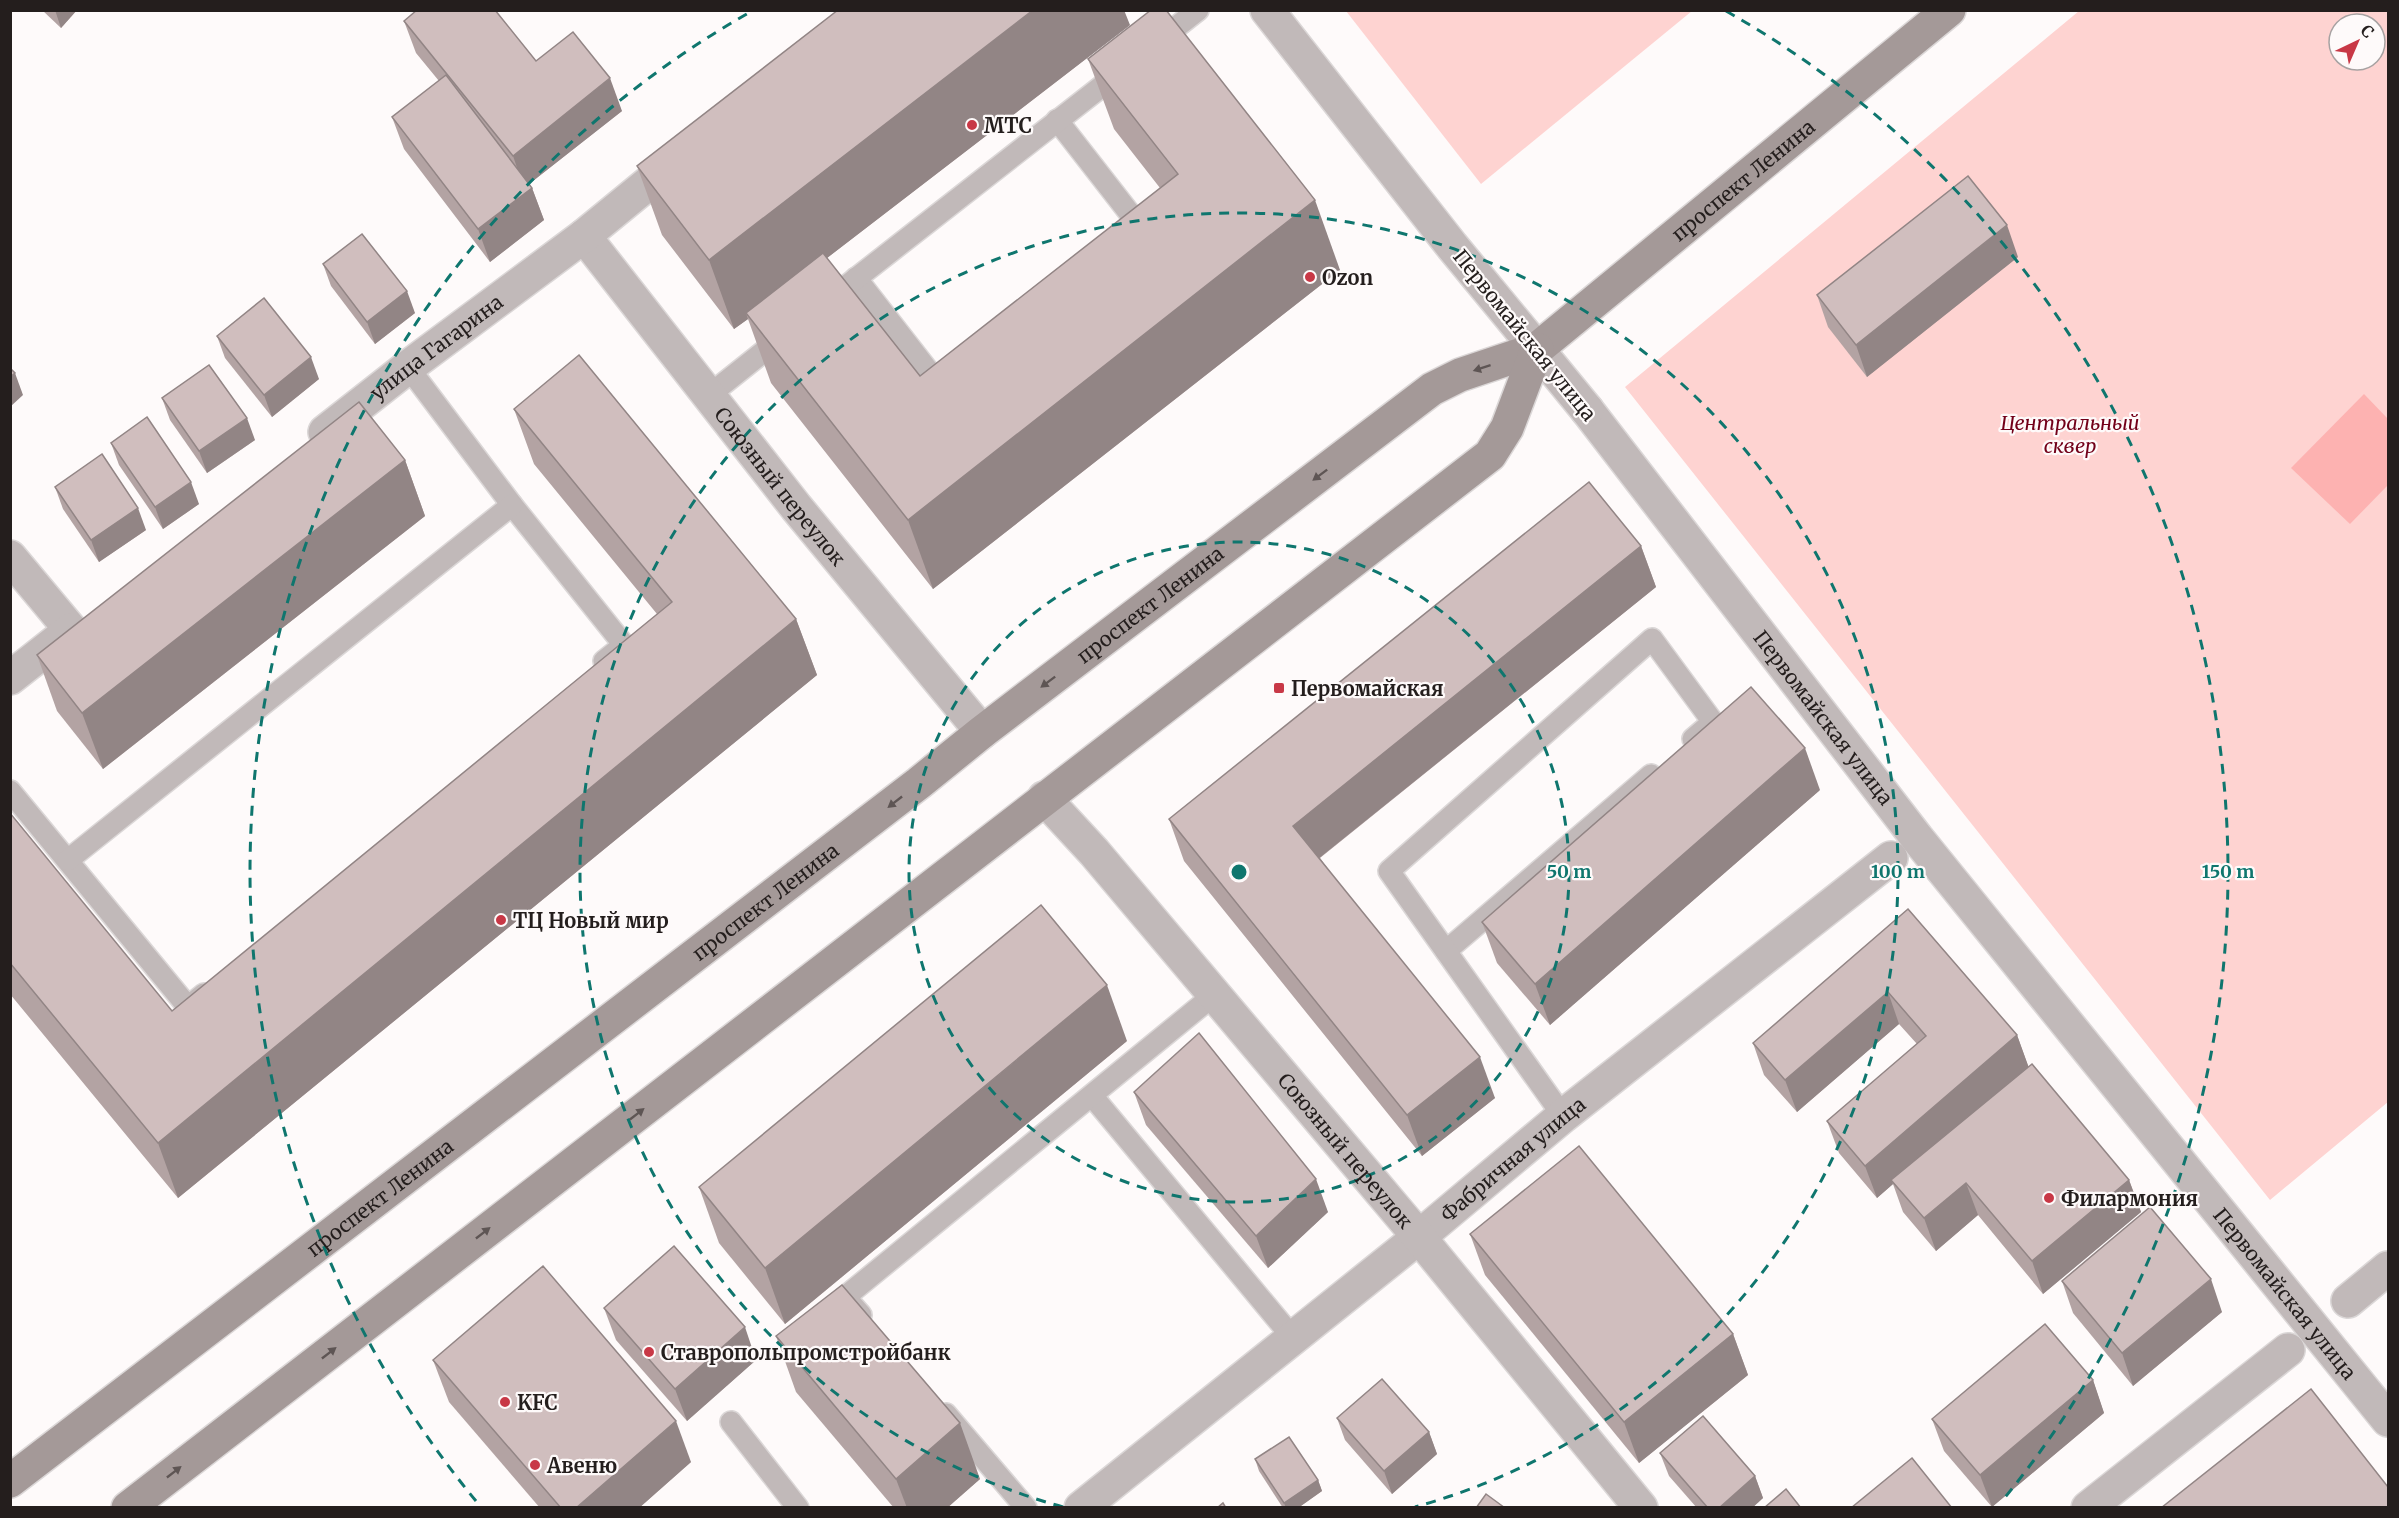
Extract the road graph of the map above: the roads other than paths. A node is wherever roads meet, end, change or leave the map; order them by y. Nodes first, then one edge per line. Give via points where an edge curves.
1 (1198, 10) edge
2 (1267, 10) edge
3 (1949, 10) edge
4 (1057, 120) junction
5 (702, 138) edge
6 (584, 236) junction
7 (1132, 254) edge
8 (856, 278) junction
9 (1537, 349) junction
10 (408, 367) junction
11 (960, 393) edge
12 (708, 396) junction
13 (305, 447) edge
14 (512, 505) junction
15 (10, 557) edge
16 (587, 675) edge
17 (10, 678) edge
18 (982, 732) junction
19 (10, 791) edge
20 (1044, 798) junction
21 (1891, 858) dead end
22 (68, 860) junction
23 (1446, 951) junction
24 (215, 984) edge
25 (1214, 995) junction
26 (1093, 1096) junction
27 (1563, 1116) junction
28 (1419, 1237) junction
29 (2388, 1268) edge
30 (2348, 1301) dead end
31 (876, 1332) edge
32 (1293, 1338) junction
33 (2288, 1350) dead end
34 (936, 1402) edge
35 (2388, 1420) edge
36 (731, 1422) dead end
37 (10, 1480) edge
38 (128, 1508) edge
39 (798, 1508) edge
40 (1026, 1508) edge
41 (1081, 1508) edge
42 (1641, 1508) edge
43 (2088, 1508) edge

1 - 4 lane
2 - 9 street, Первомайская улица
3 - 9 main road, проспект Ленина
4 - 7 lane via 1150,239
4 - 8 lane
5 - 6 street, улица Гагарина
6 - 10 street, улица Гагарина
6 - 12 street, Союзный переулок
8 - 11 lane via 951,400
8 - 12 lane
9 -> 18 main road, проспект Ленина via 1460,375 1432,389
9 - 20 main road, проспект Ленина via 1507,428 1490,455
9 - 35 street, Первомайская улица via 1917,838
10 - 13 street, улица Гагарина
10 - 14 lane
12 - 18 street, Союзный переулок
14 - 16 lane via 624,645
14 - 22 lane
15 - 17 street via 80,622
18 -> 37 main road, проспект Ленина
19 - 22 lane
20 - 25 street, Союзный переулок
38 -> 20 main road, проспект Ленина
21 - 27 street, Фабричная улица
22 - 24 lane via 188,1007
23 - 23 lane via 1389,871 1652,639 1713,722
23 - 27 lane
25 - 26 lane
25 - 28 street, Союзный переулок
26 - 31 lane via 846,1297
26 - 32 lane
27 - 28 street, Фабричная улица
28 - 32 street, Фабричная улица
28 - 42 street, Союзный переулок
29 - 30 street
32 - 41 street, Фабричная улица
33 - 43 street
34 - 40 lane
36 - 39 lane

